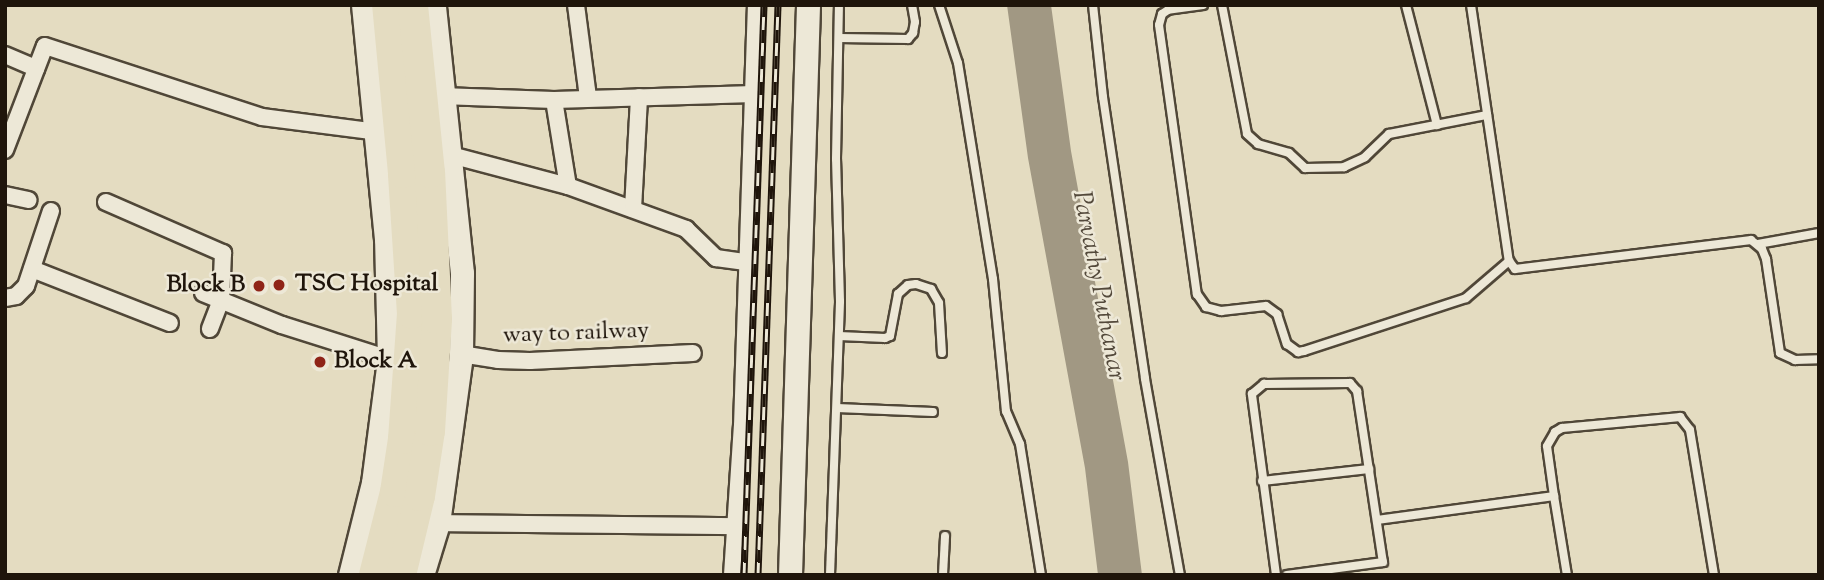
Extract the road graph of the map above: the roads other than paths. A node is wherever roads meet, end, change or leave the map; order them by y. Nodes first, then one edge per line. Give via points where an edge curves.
1 (363, 5) edge
2 (387, 5) edge
3 (413, 5) edge
4 (434, 5) edge
5 (576, 5) edge
6 (756, 5) edge
7 (808, 5) edge
8 (839, 5) edge
9 (912, 5) edge
10 (939, 5) edge
11 (1093, 5) edge
12 (1203, 5) edge
13 (1222, 5) edge
14 (1406, 5) edge
15 (1471, 5) edge
16 (839, 38) junction
17 (5, 55) edge
18 (36, 68) junction
19 (754, 94) junction
20 (442, 96) junction
21 (639, 97) junction
22 (588, 98) junction
23 (554, 100) junction
24 (1487, 115) junction
25 (1437, 125) junction
26 (377, 132) junction
27 (5, 150) edge
28 (447, 154) junction
29 (568, 186) junction
30 (5, 195) edge
31 (27, 200) dead end
32 (106, 202) dead end
33 (633, 209) junction
34 (51, 211) dead end
35 (1819, 233) edge
36 (1758, 244) junction
37 (1509, 261) junction
38 (746, 262) junction
39 (32, 269) junction
40 (203, 293) dead end
41 (5, 298) edge
42 (221, 300) junction
43 (170, 323) dead end
44 (210, 329) dead end
45 (839, 336) junction
46 (942, 353) dead end
47 (461, 354) junction
48 (693, 354) dead end
49 (389, 359) junction
50 (1819, 359) edge
51 (837, 408) junction
52 (933, 412) dead end
53 (1368, 469) junction
54 (1262, 481) junction
55 (1554, 496) junction
56 (1377, 520) junction
57 (438, 523) junction
58 (735, 526) junction
59 (945, 536) dead end
60 (1383, 562) junction
61 (350, 575) edge
62 (374, 575) edge
63 (401, 575) edge
64 (422, 575) edge
65 (732, 575) edge
66 (790, 575) edge
67 (830, 575) edge
68 (943, 575) edge
69 (1041, 575) edge
70 (1180, 575) edge
71 (1276, 575) edge
72 (1287, 575) edge
73 (1385, 575) edge
74 (1567, 575) edge
75 (1714, 575) edge

1 - 26 street
2 - 62 highway via 412,314 401,452
3 - 63 highway via 430,173 437,319 430,432
4 - 20 street
5 - 22 street
6 - 19 street
7 - 66 street
8 - 16 lane
9 - 16 lane via 915,22 908,39
10 - 69 lane via 958,63 993,279 1006,411 1020,444
11 - 70 lane via 1145,379
12 - 37 lane via 1168,10 1159,25 1197,294 1206,307 1221,311 1266,306 1277,314 1287,344 1304,351 1466,298
13 - 25 lane via 1243,127 1258,144 1283,149 1311,170 1344,167 1365,157 1389,134
14 - 25 lane
15 - 24 lane
16 - 45 lane
17 - 18 street
18 - 26 street via 45,46 262,117
18 - 27 street
19 - 21 street
19 - 38 street
20 - 23 street
20 - 28 street
21 - 22 street
21 - 33 street
22 - 23 street
23 - 29 street
24 - 25 lane
24 - 37 lane
26 - 49 street
28 - 29 street
28 - 47 street via 463,274
29 - 33 street
30 - 31 street
32 - 42 street via 223,253
33 - 38 street via 693,233 716,258
34 - 39 street
35 - 36 lane
36 - 37 lane via 1751,240 1524,270 1515,269
36 - 50 lane via 1769,270 1780,353 1795,360
38 - 58 street
39 - 41 street via 22,292
39 - 43 street
40 - 42 street
42 - 44 street
42 - 49 street
45 - 46 lane via 890,336 898,294 916,284 931,289 939,303
45 - 51 lane
47 - 48 street, way to railway via 530,361
47 - 57 street
49 - 61 street via 373,483
51 - 52 lane
51 - 67 lane
53 - 54 lane
53 - 54 lane via 1355,386 1264,384 1254,390 1250,400
53 - 56 lane
54 - 71 lane
55 - 56 lane
55 - 74 lane
55 - 75 lane via 1546,446 1555,432 1680,417 1690,430
56 - 60 lane
57 - 58 street
57 - 64 street
58 - 65 street
59 - 68 lane
60 - 72 lane
60 - 73 lane

